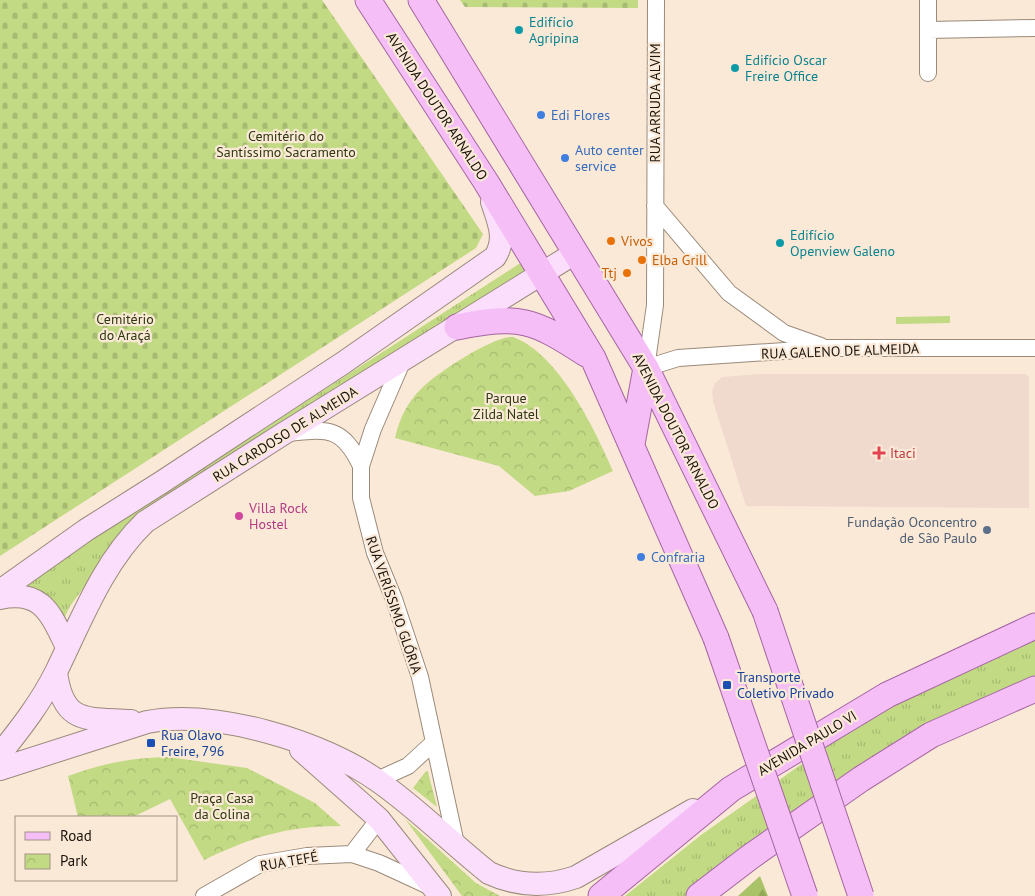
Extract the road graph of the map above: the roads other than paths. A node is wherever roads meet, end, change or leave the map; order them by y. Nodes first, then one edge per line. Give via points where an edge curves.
1 (368, 0) edge
2 (421, 0) edge
3 (656, 0) edge
4 (928, 0) edge
5 (1035, 28) edge
6 (928, 30) junction
7 (928, 74) dead end
8 (486, 182) junction
9 (655, 206) junction
10 (575, 253) junction
11 (540, 275) junction
12 (458, 327) junction
13 (828, 348) junction
14 (1035, 348) edge
15 (593, 358) junction
16 (402, 362) junction
17 (646, 368) junction
18 (283, 434) junction
19 (632, 444) junction
20 (361, 466) junction
21 (0, 591) edge
22 (0, 598) edge
23 (1035, 626) edge
24 (67, 647) junction
25 (56, 672) junction
26 (1035, 689) edge
27 (147, 722) junction
28 (287, 737) junction
29 (433, 743) junction
30 (0, 754) edge
31 (0, 769) edge
32 (377, 780) junction
33 (731, 789) junction
34 (379, 819) junction
35 (456, 844) junction
36 (352, 854) junction
37 (437, 892) edge
38 (204, 896) edge
39 (600, 896) edge
40 (699, 896) edge
41 (805, 896) edge
42 (861, 896) edge

1 - 8 main road, AVENIDA DOUTOR ARNALDO
2 - 10 main road, AVENIDA DOUTOR ARNALDO
3 - 9 street, RUA ARRUDA ALVIM
4 - 6 street
5 - 6 street
6 - 7 street
8 - 11 main road, AVENIDA DOUTOR ARNALDO
8 - 21 main road, RUA CARDOSO DE ALMEIDA via 502,240 495,257 343,363 86,530
9 - 13 street via 729,293 784,332
9 - 17 street, RUA ARRUDA ALVIM via 655,305
10 - 11 main road, RUA CARDOSO DE ALMEIDA
10 - 17 main road, AVENIDA DOUTOR ARNALDO
11 - 12 main road, RUA CARDOSO DE ALMEIDA
11 - 15 main road, AVENIDA DOUTOR ARNALDO
12 - 15 main road via 504,320 530,323 545,328
12 - 16 main road, RUA CARDOSO DE ALMEIDA
13 - 14 street, RUA GALENO DE ALMEIDA
13 - 17 street, RUA GALENO DE ALMEIDA via 678,358
15 - 19 main road, AVENIDA DOUTOR ARNALDO
16 - 18 main road, RUA CARDOSO DE ALMEIDA
16 - 20 street, RUA VERÍSSIMO GLÓRIA
17 - 19 main road
17 - 42 main road, AVENIDA DOUTOR ARNALDO, bridge via 765,611
18 - 20 street, RUA VERÍSSIMO GLÓRIA via 320,430 334,433 352,448
18 - 24 main road, RUA CARDOSO DE ALMEIDA via 134,532 113,562
19 - 41 main road, AVENIDA DOUTOR ARNALDO, bridge via 716,638
20 - 29 street, RUA VERÍSSIMO GLÓRIA via 368,531 411,649 422,685
22 - 24 main road via 22,596 42,605 52,614
23 - 33 main road, AVENIDA PAULO VI via 887,695
24 - 25 main road, RUA CARDOSO DE ALMEIDA
25 - 27 main road via 58,692 75,715
25 - 30 main road, RUA CARDOSO DE ALMEIDA via 34,711
26 - 40 main road via 930,735 861,779
27 - 28 main road via 169,718 201,720
27 - 31 main road
28 - 32 main road
28 - 34 main road
29 - 32 street via 408,766
29 - 35 street, RUA VERÍSSIMO GLÓRIA
32 - 35 main road
33 - 35 main road via 560,883 523,884 504,880 489,873
33 - 39 main road, AVENIDA PAULO VI
34 - 36 street
34 - 37 main road
36 - 37 street, RUA TEFÉ
36 - 38 street, RUA TEFÉ via 307,856 260,864

